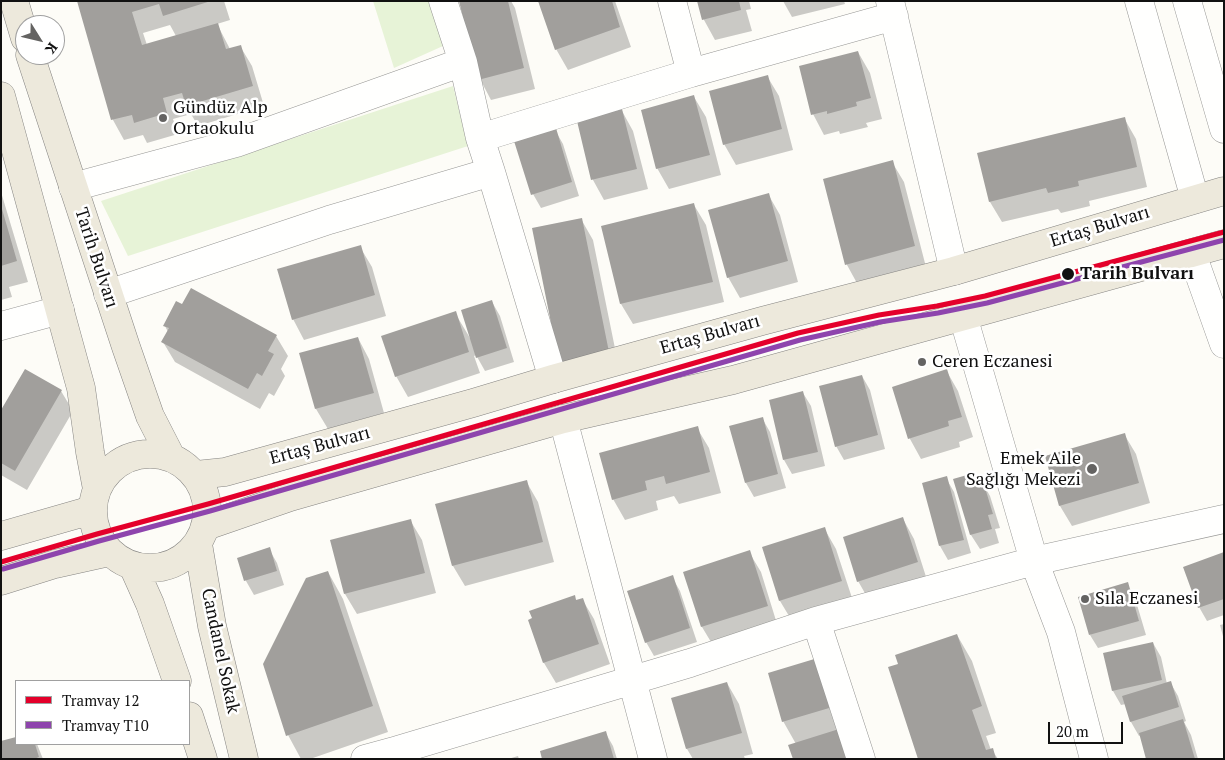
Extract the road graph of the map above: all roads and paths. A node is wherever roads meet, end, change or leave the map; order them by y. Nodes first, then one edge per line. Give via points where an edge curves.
1 (14, 1) edge
2 (443, 1) edge
3 (672, 1) edge
4 (1139, 1) edge
5 (1187, 1) edge
6 (892, 9) edge
7 (18, 15) edge
8 (463, 62) junction
9 (33, 65) edge
10 (691, 73) junction
11 (1, 96) edge
12 (1224, 129) edge
13 (480, 138) junction
14 (492, 172) junction
15 (73, 187) junction
16 (1224, 191) edge
17 (1195, 199) junction
18 (1224, 244) edge
19 (1192, 254) junction
20 (954, 272) junction
21 (108, 294) junction
22 (60, 310) junction
23 (963, 316) junction
24 (1, 326) edge
25 (1224, 344) edge
26 (553, 379) junction
27 (563, 418) junction
28 (171, 457) junction
29 (196, 475) junction
30 (95, 499) junction
31 (1224, 519) edge
32 (202, 535) junction
33 (1, 536) edge
34 (109, 552) junction
35 (1034, 561) junction
36 (133, 566) junction
37 (1, 581) edge
38 (816, 621) junction
39 (177, 680) edge
40 (632, 680) junction
41 (190, 719) edge
42 (203, 759) edge
43 (244, 759) edge
44 (365, 759) edge
45 (653, 759) edge
46 (861, 759) edge
47 (1094, 759) edge

1 - 7 main road
2 - 8 street
3 - 10 street
4 - 17 street
5 - 12 street
6 - 10 street
6 - 20 street
8 - 13 street
8 - 15 street via 236,143
9 - 15 main road, Tarih Bulvarı
10 - 13 street
11 - 22 main road
13 - 14 street
14 - 21 street via 329,220
14 - 26 street
15 - 21 main road, Tarih Bulvarı
16 - 17 main road, Ertaş Bulvarı
17 - 20 main road, Ertaş Bulvarı
18 - 19 main road
19 - 23 main road
19 - 25 street
20 - 26 main road, Ertaş Bulvarı
21 - 28 main road, Tarih Bulvarı via 150,416
22 - 24 street
22 - 30 main road via 82,388
23 - 27 main road via 733,380
23 - 35 street
26 - 29 main road, Ertaş Bulvarı via 225,472
27 - 32 main road via 290,497
27 - 40 street
28 - 29 main road
28 - 30 main road via 149,453 128,458 110,470
29 - 32 main road via 208,504
30 - 33 main road
30 - 34 main road via 93,522
31 - 35 street
32 - 36 main road via 180,560 157,569
32 - 43 main road, Candanel Sokak via 212,626
34 - 36 main road
34 - 37 main road
35 - 38 street
35 - 47 street via 1061,632
36 - 39 main road
38 - 40 street
38 - 46 street
40 - 44 street
40 - 45 street
41 - 42 main road

